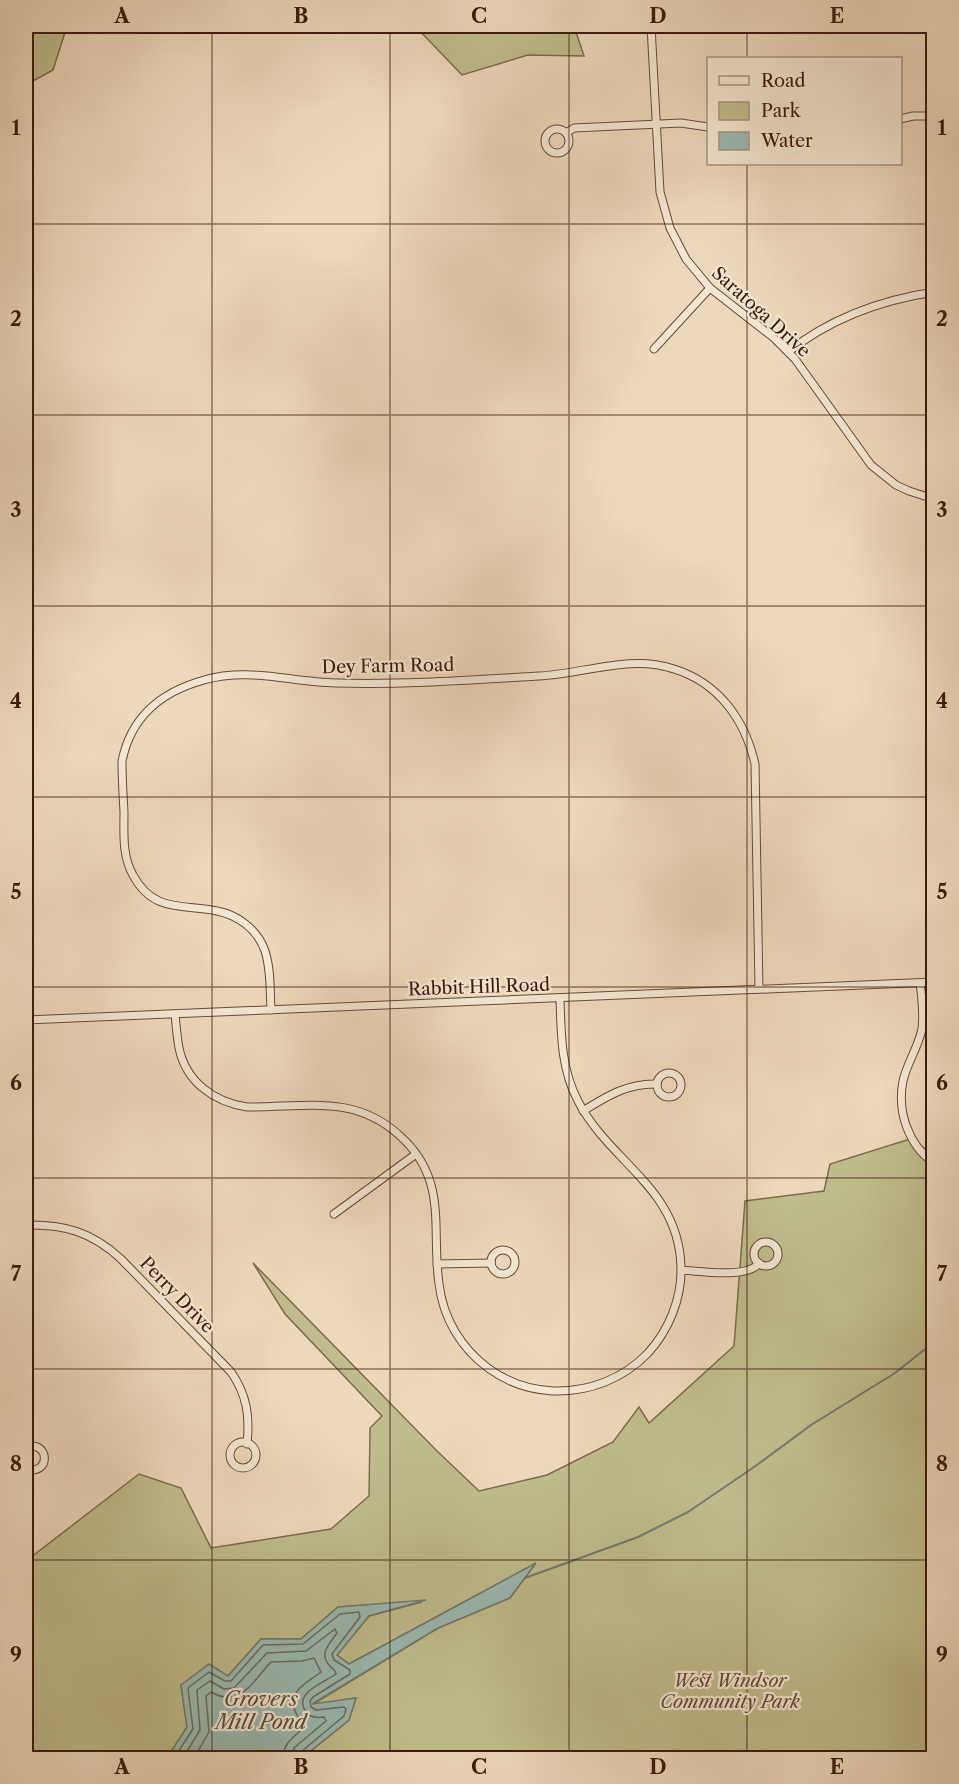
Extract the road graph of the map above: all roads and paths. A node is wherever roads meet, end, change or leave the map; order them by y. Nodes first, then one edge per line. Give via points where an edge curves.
1 (651, 26) edge
2 (933, 116) edge
3 (902, 119) edge
4 (655, 124) junction
5 (707, 127) edge
6 (566, 133) dead end
7 (710, 288) junction
8 (933, 292) edge
9 (654, 349) dead end
10 (788, 352) junction
11 (933, 498) edge
12 (933, 982) edge
13 (920, 983) junction
14 (759, 989) junction
15 (560, 998) junction
16 (271, 1010) junction
17 (175, 1014) junction
18 (26, 1020) edge
19 (657, 1084) dead end
20 (583, 1111) junction
21 (416, 1154) junction
22 (933, 1163) edge
23 (334, 1214) dead end
24 (26, 1225) edge
25 (491, 1263) dead end
26 (759, 1263) dead end
27 (437, 1264) junction
28 (681, 1270) junction
29 (247, 1443) dead end
30 (26, 1446) edge
31 (26, 1469) edge

1 - 4 street, Saratoga Drive
2 - 3 street
4 - 5 street
4 - 6 street via 574,128
4 - 7 street, Saratoga Drive via 664,210 677,245
7 - 9 street
7 - 10 street, Saratoga Drive
8 - 10 street via 858,311 821,329
10 - 11 street, Saratoga Drive via 871,465 896,485
12 - 13 street, Rabbit Hill Road
13 - 14 street, Rabbit Hill Road
13 - 22 street via 922,1027 903,1081 902,1106 914,1142
14 - 15 street, Rabbit Hill Road
14 - 16 street, Dey Farm Road via 755,764 737,717 723,699 700,681 672,668 642,663 550,676 360,684 254,674 220,676 170,694 145,712 130,734 122,768 125,853 132,875 155,899 228,914 255,933 268,964
15 - 16 street, Rabbit Hill Road
15 - 20 street via 565,1066
16 - 17 street, Rabbit Hill Road
17 - 18 street, Rabbit Hill Road
17 - 21 street via 183,1060 195,1080 212,1095 247,1107 320,1104 351,1108 390,1127
19 - 20 street via 625,1087
20 - 28 street via 663,1204 678,1240
21 - 23 street
21 - 27 street via 434,1192
24 - 29 street, Perry Drive via 74,1230 101,1243 121,1259 235,1378 247,1405
25 - 27 street
26 - 28 street via 746,1272
27 - 28 street via 446,1312 471,1353 507,1379 549,1391 595,1386 623,1373 646,1355 671,1318
30 - 31 street via 40,1448 44,1459 38,1470

